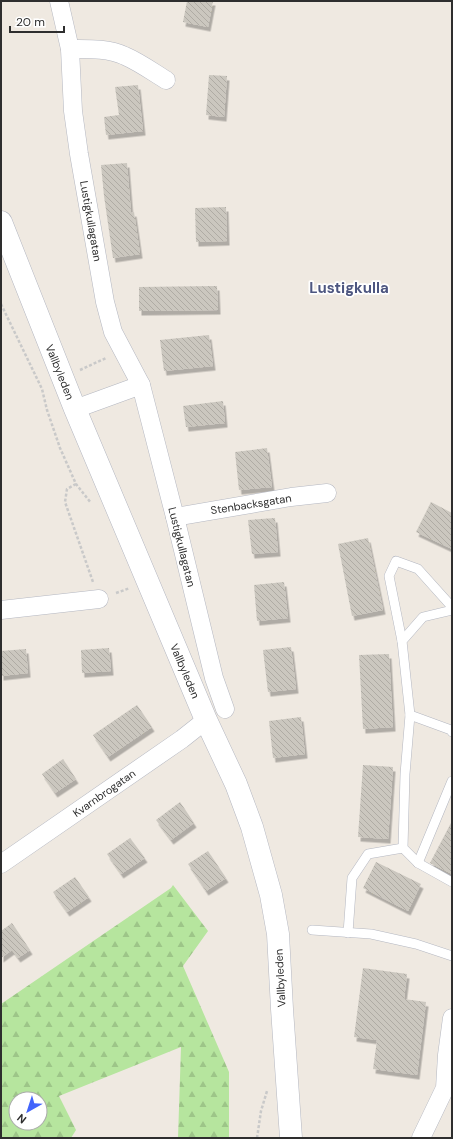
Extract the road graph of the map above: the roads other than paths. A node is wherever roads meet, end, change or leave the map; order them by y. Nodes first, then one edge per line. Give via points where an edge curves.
1 (59, 2) edge
2 (70, 48) junction
3 (166, 80) dead end
4 (1, 222) edge
5 (141, 385) junction
6 (75, 409) junction
7 (327, 493) dead end
8 (175, 517) junction
9 (99, 600) road end
10 (452, 609) edge
11 (1, 610) edge
12 (402, 641) junction
13 (225, 709) dead end
14 (410, 715) junction
15 (206, 720) junction
16 (452, 732) edge
17 (452, 781) edge
18 (403, 848) junction
19 (418, 863) junction
20 (1, 864) edge
21 (452, 882) edge
22 (312, 930) dead end
23 (348, 933) junction
24 (452, 956) edge
25 (452, 1018) edge
26 (448, 1088) edge
27 (291, 1138) edge
28 (421, 1138) edge

1 - 2 street, Lustigkullagatan
2 - 3 street via 94,49 126,56
2 - 5 street, Lustigkullagatan via 79,154 105,302 113,332
4 - 6 main road, Vallbyleden
5 - 6 street
5 - 8 street, Lustigkullagatan
6 - 15 main road, Vallbyleden
7 - 8 street, Stenbacksgatan
8 - 13 street, Lustigkullagatan via 214,678
9 - 11 street
10 - 12 lane via 422,617
10 - 12 lane via 418,569 396,561 389,576
12 - 14 lane
14 - 16 lane
14 - 18 lane
15 - 20 street, Kvarnbrogatan
15 - 27 main road, Vallbyleden via 236,784 252,827 271,895 278,934
17 - 19 lane
18 - 19 lane
18 - 23 lane via 368,854 352,878
19 - 21 lane
22 - 23 lane
23 - 24 lane via 371,934 416,944
25 - 26 street via 447,1055
26 - 28 street

